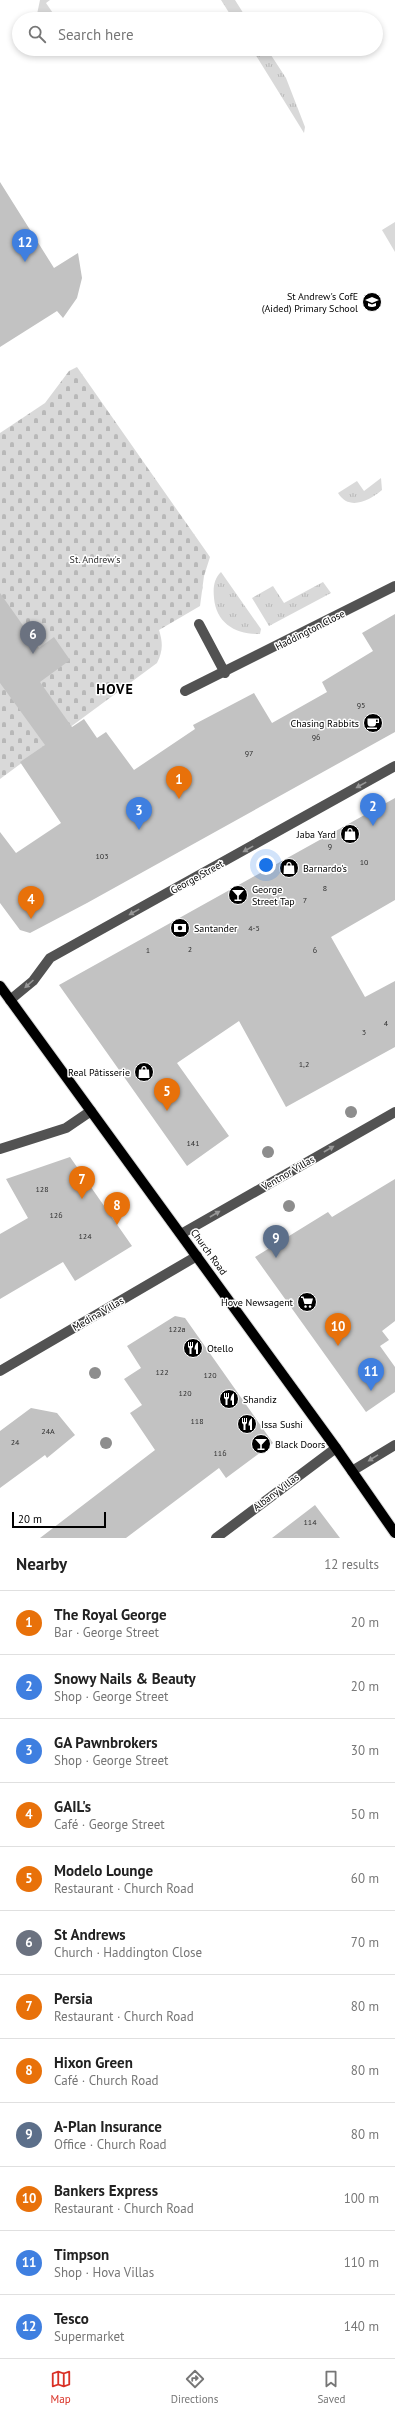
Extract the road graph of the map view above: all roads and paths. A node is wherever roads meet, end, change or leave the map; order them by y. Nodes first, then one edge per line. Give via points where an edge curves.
1 (395, 586) edge
2 (199, 624) dead end
3 (225, 672) junction
4 (186, 691) dead end
5 (395, 766) edge
6 (0, 986) edge
7 (10, 1000) junction
8 (91, 1112) junction
9 (395, 1112) edge
10 (0, 1149) edge
11 (181, 1234) junction
12 (197, 1256) junction
13 (0, 1372) edge
14 (395, 1445) edge
15 (336, 1448) junction
16 (352, 1471) junction
17 (395, 1533) edge
18 (216, 1538) edge

1 - 3 street, Haddington Close
2 - 3 street
3 - 4 street, Haddington Close
5 -> 7 street, George Street via 50,958 33,981
6 - 7 main road, Church Road
7 - 8 main road, Church Road
8 - 10 street via 66,1128
8 - 11 main road, Church Road
11 -> 9 street, Ventnor Villas
11 - 12 main road, Church Road
12 - 13 street, Medina Villas
12 - 15 main road, Church Road
14 -> 16 street
15 - 16 main road, Church Road
15 - 18 street, Albany Villas
16 - 17 main road, Church Road

